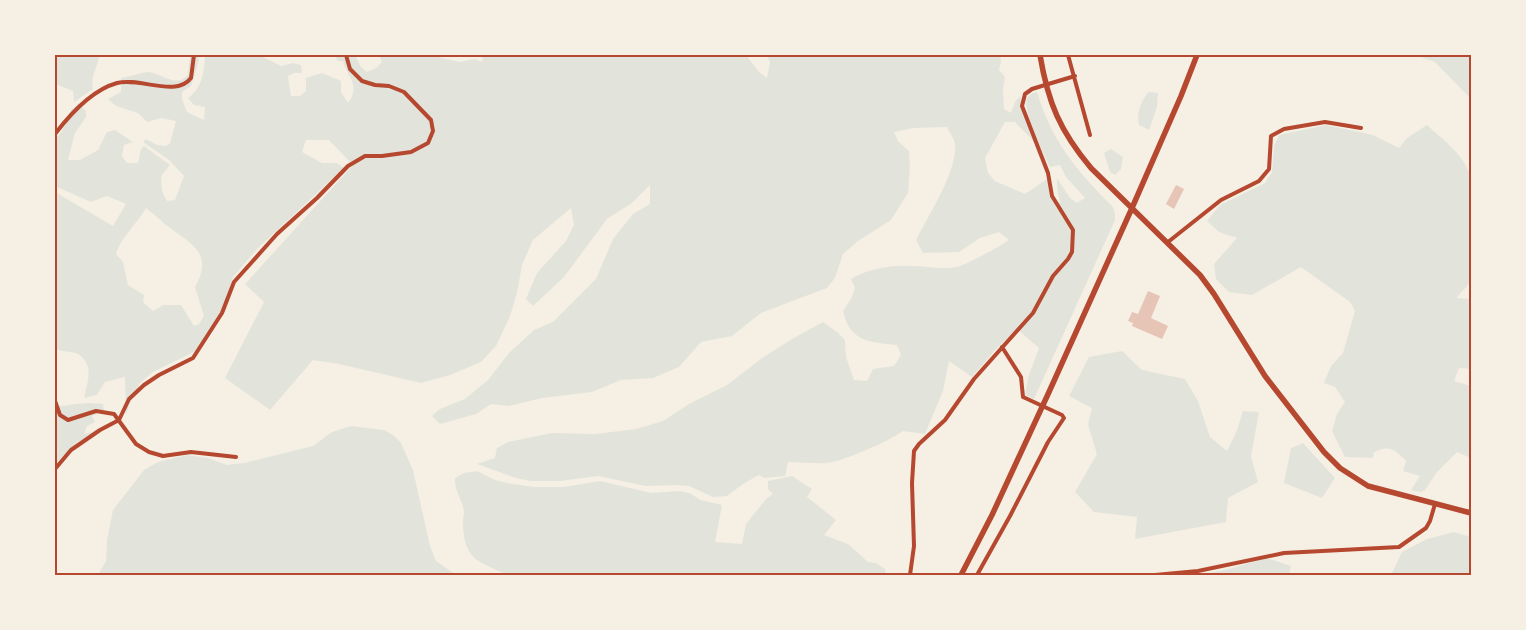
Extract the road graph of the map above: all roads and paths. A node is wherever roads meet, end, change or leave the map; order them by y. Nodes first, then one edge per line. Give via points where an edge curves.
1 (194, 55) edge
2 (346, 55) edge
3 (1040, 55) edge
4 (1068, 55) edge
5 (1197, 55) edge
6 (1075, 76) junction
7 (1045, 85) junction
8 (1360, 128) dead end
9 (55, 134) edge
10 (1090, 136) dead end
11 (1132, 208) junction
12 (1168, 242) junction
13 (1002, 347) junction
14 (55, 400) edge
15 (119, 420) junction
16 (236, 457) dead end
17 (55, 469) edge
18 (1435, 504) junction
19 (1471, 513) edge
20 (910, 575) edge
21 (961, 575) edge
22 (977, 575) edge
23 (1154, 575) edge

1 - 9 street via 188,82 173,88 135,82 120,82 107,87 68,117
2 - 15 street via 350,69 362,81 404,92 431,120 433,131 428,143 411,152 365,156 348,166 277,234 234,282 222,313 193,358 144,385 130,399
3 - 7 main road
4 - 6 street
5 - 11 main road
6 - 7 street
6 - 10 street
7 - 11 main road via 1059,122 1077,151
7 - 13 street via 1025,94 1022,106 1048,173 1052,196 1073,230 1073,247 1034,313
8 - 12 street via 1325,122 1284,129 1271,136 1269,169 1259,181 1221,200
11 - 12 main road
11 - 21 main road via 992,515
12 - 18 main road via 1200,274 1265,376 1340,468 1368,486
13 - 20 street via 964,392 946,420 914,451 914,546
13 - 22 street via 1021,377 1023,397 1062,415 1063,420
14 - 15 street via 60,415 68,420 96,411 114,414
15 - 16 street via 136,444 149,452 163,456 191,452
15 - 17 street via 71,450
18 - 19 main road
18 - 23 street via 1426,528 1399,547 1284,553 1198,571

